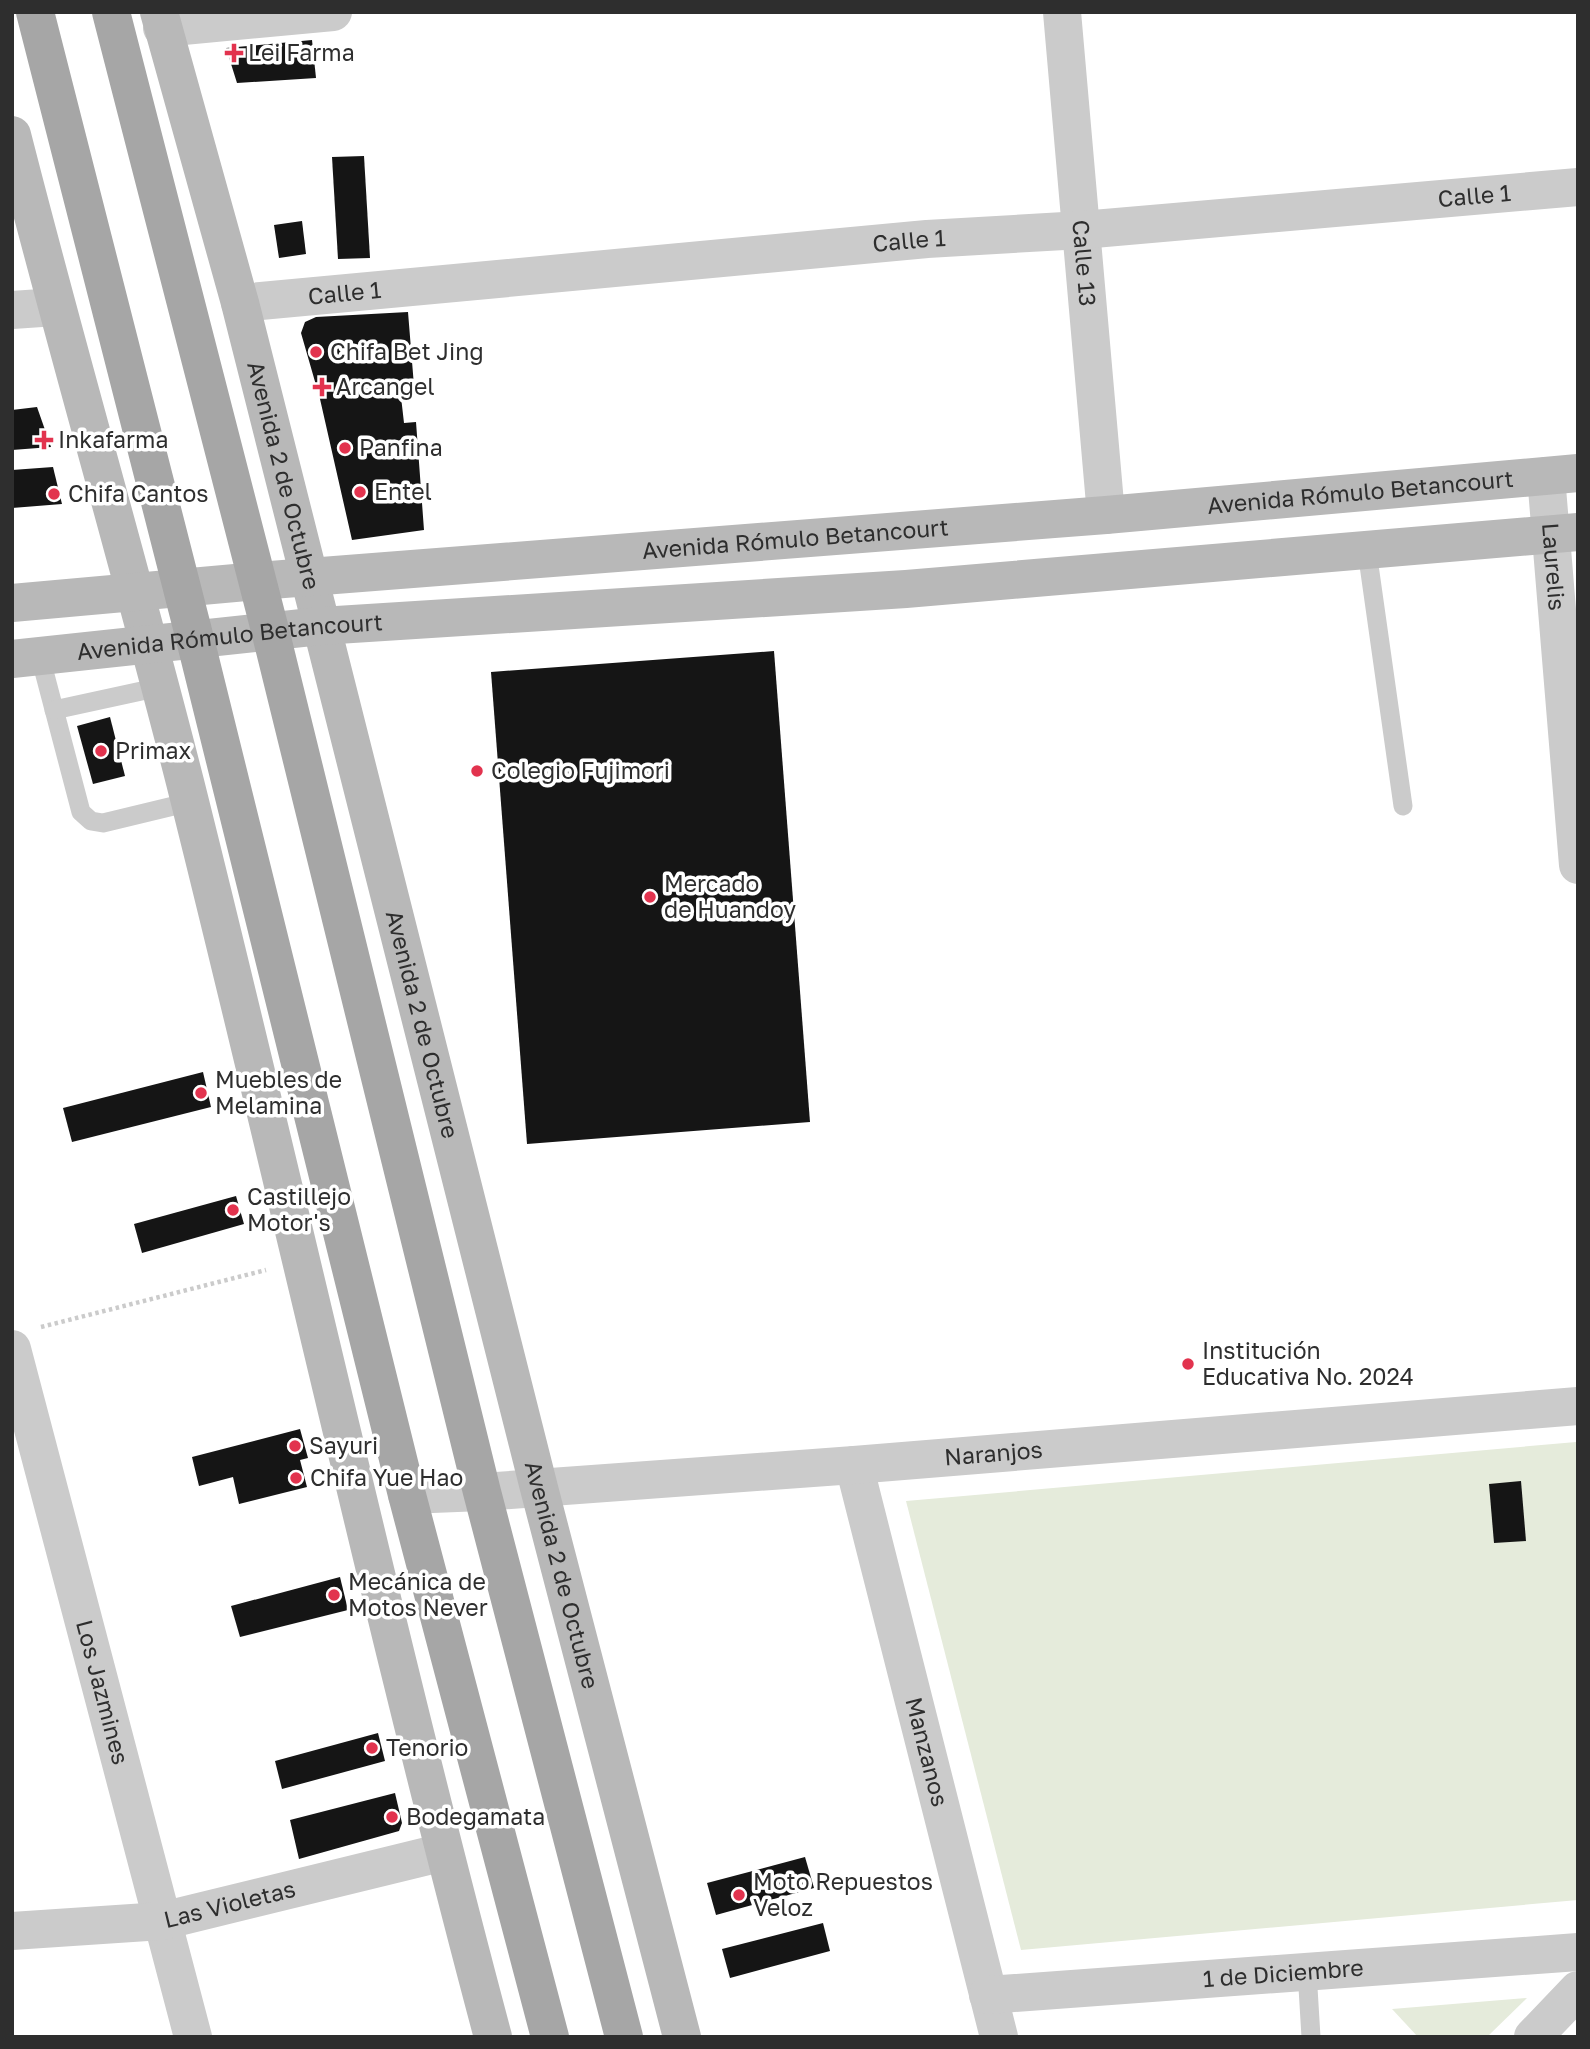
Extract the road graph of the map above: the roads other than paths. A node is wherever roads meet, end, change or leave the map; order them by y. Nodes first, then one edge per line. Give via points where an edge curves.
1 (35, 12) edge
2 (111, 12) edge
3 (333, 12) edge
4 (1062, 12) edge
5 (160, 20) edge
6 (12, 135) edge
7 (1578, 187) edge
8 (1082, 230) junction
9 (240, 303) junction
10 (56, 307) junction
11 (12, 310) edge
12 (1562, 475) edge
13 (1106, 515) junction
14 (1564, 533) edge
15 (1367, 551) junction
16 (308, 578) junction
17 (258, 581) junction
18 (182, 587) junction
19 (135, 592) junction
20 (12, 603) edge
21 (321, 626) junction
22 (270, 630) junction
23 (195, 639) junction
24 (149, 645) junction
25 (26, 657) edge
26 (160, 687) junction
27 (54, 709) junction
28 (190, 802) junction
29 (1403, 806) dead end
30 (1578, 865) edge
31 (25, 1338) edge
32 (1578, 1406) edge
33 (854, 1465) junction
34 (539, 1488) junction
35 (482, 1492) junction
36 (407, 1495) junction
37 (444, 1852) junction
38 (162, 1922) junction
39 (12, 1931) edge
40 (1578, 1952) edge
41 (1307, 1972) junction
42 (1578, 1990) edge
43 (988, 1995) junction
44 (193, 2037) edge
45 (493, 2037) edge
46 (550, 2037) edge
47 (624, 2037) edge
48 (682, 2037) edge
49 (999, 2037) edge
50 (1311, 2037) edge
51 (1533, 2037) edge

1 - 18 main road
2 - 17 main road
3 - 5 street
4 - 8 street, Calle 13
5 - 9 street, Avenida 2 de Octubre
6 - 10 street
7 - 8 street, Calle 1
8 - 9 street, Calle 1 via 927,239
8 - 13 street, Calle 13
9 - 16 street, Avenida 2 de Octubre
10 - 11 street
10 - 19 street
12 - 13 street, Avenida Rómulo Betancourt
12 - 14 street, Laurelis
13 - 16 street, Avenida Rómulo Betancourt
14 - 15 street, Avenida Rómulo Betancourt
14 - 30 street, Laurelis
15 - 21 street, Avenida Rómulo Betancourt via 906,589
15 - 29 lane
16 - 17 street, Avenida Rómulo Betancourt
16 - 21 street, Avenida 2 de Octubre
17 - 18 street, Avenida Rómulo Betancourt
17 - 22 main road
18 - 19 street, Avenida Rómulo Betancourt
18 - 23 main road
19 - 20 street, Avenida Rómulo Betancourt
19 - 24 street
21 - 22 street, Avenida Rómulo Betancourt
21 - 34 street, Avenida 2 de Octubre
22 - 23 street, Avenida Rómulo Betancourt
22 - 35 main road
23 - 24 street, Avenida Rómulo Betancourt
23 - 36 main road
24 - 25 street, Avenida Rómulo Betancourt
24 - 26 street
25 - 27 lane
26 - 27 lane
26 - 28 street
27 - 28 lane via 81,812 91,821 103,823
28 - 37 street
31 - 38 street, Los Jazmines
32 - 33 street, Naranjos
33 - 34 street, Naranjos
33 - 43 street, Manzanos
34 - 35 street, Naranjos
34 - 48 street, Avenida 2 de Octubre
35 - 36 street, Naranjos
35 - 47 main road
36 - 46 main road
37 - 38 street, Las Violetas
37 - 45 street
38 - 39 street, Las Violetas
38 - 44 street, Los Jazmines
40 - 41 street, 1 de Diciembre
41 - 43 street, 1 de Diciembre
41 - 50 lane
42 - 51 street
43 - 49 street, Manzanos

